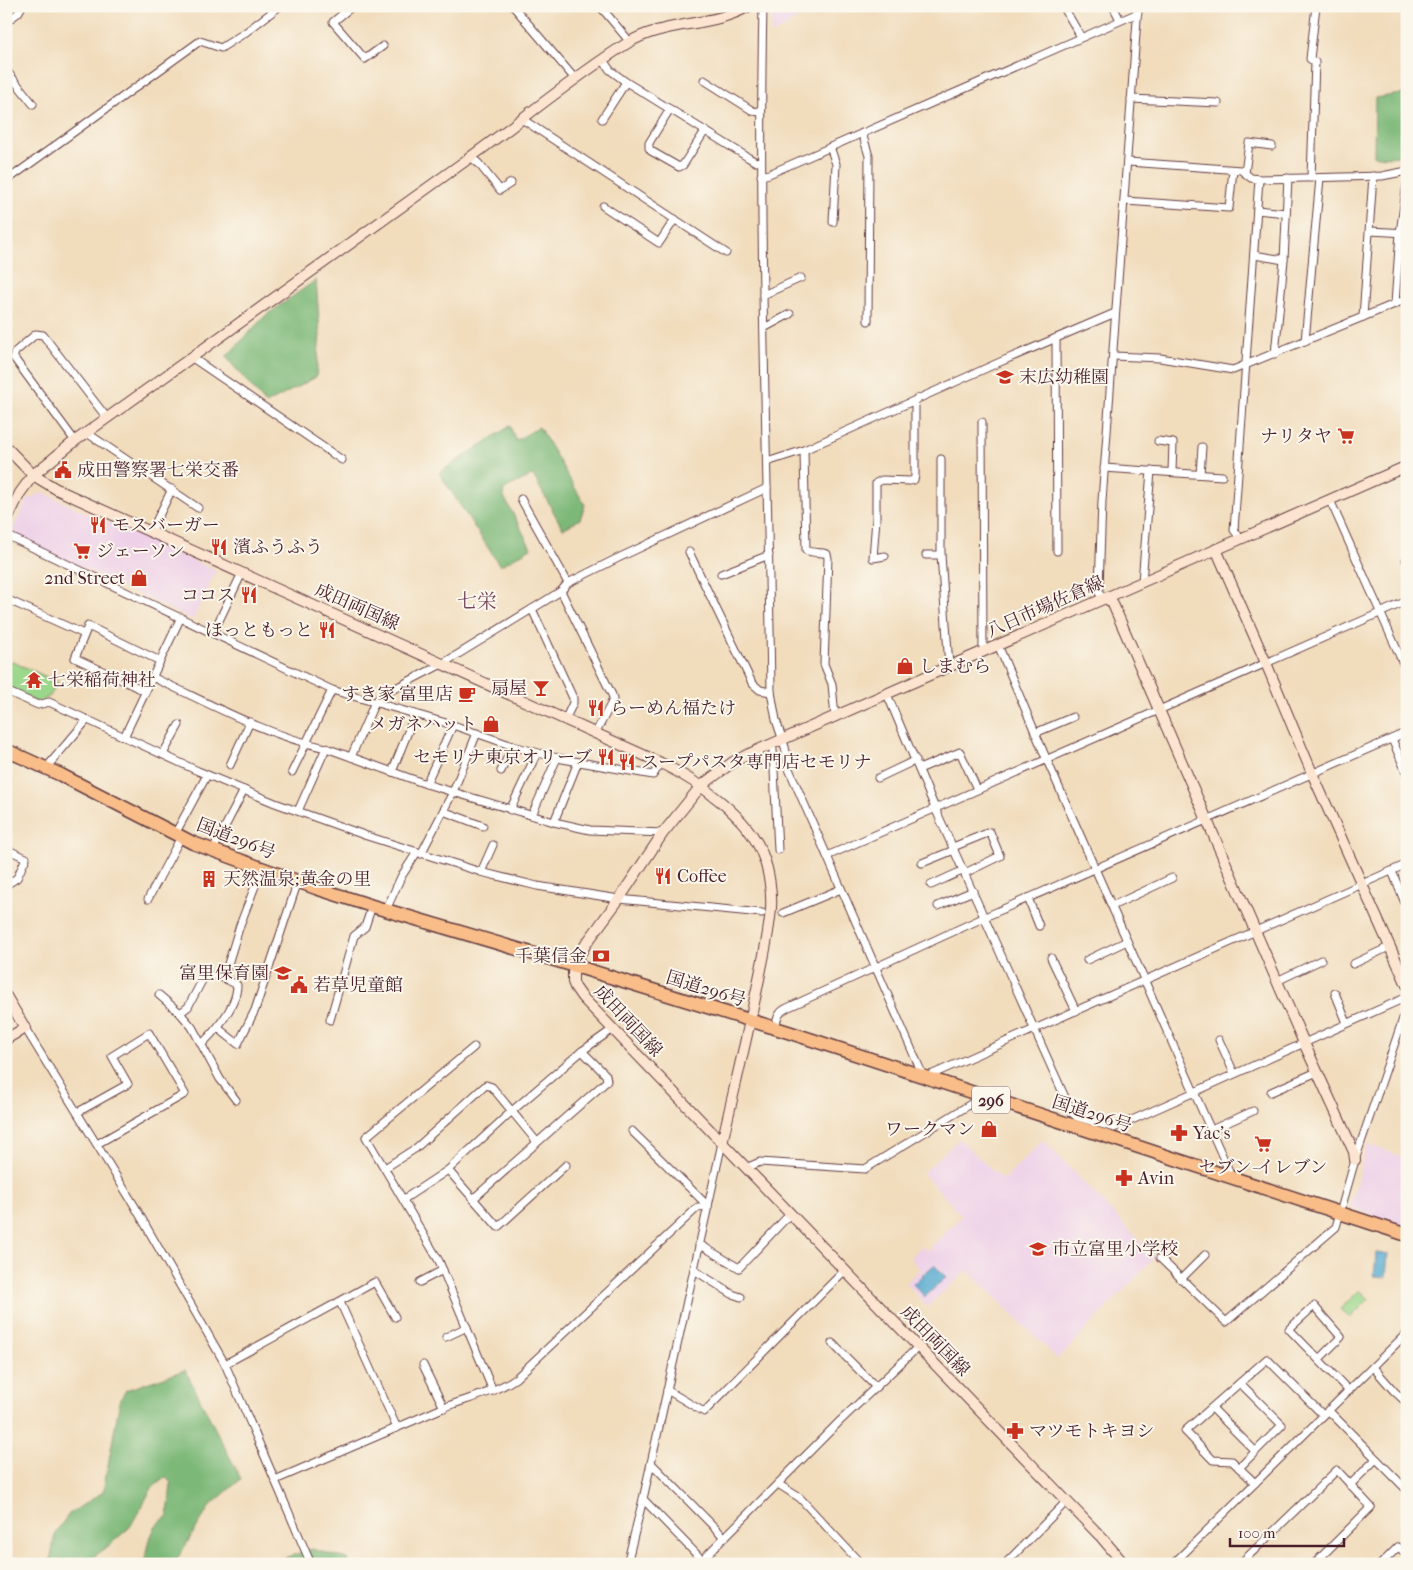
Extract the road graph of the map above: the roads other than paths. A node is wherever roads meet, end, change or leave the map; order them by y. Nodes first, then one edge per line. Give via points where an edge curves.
1 (22, 6) edge
2 (280, 6) edge
3 (514, 6) edge
4 (600, 6) edge
5 (749, 6) edge
6 (763, 6) edge
7 (1063, 6) edge
8 (1113, 6) edge
9 (1316, 6) edge
10 (350, 8) dead end
11 (1138, 10) edge
12 (1120, 20) junction
13 (6, 22) edge
14 (1081, 38) junction
15 (630, 42) junction
16 (383, 46) dead end
17 (603, 60) junction
18 (6, 70) edge
19 (576, 80) junction
20 (704, 80) dead end
21 (626, 82) junction
22 (1131, 99) junction
23 (1218, 103) dead end
24 (33, 104) dead end
25 (670, 109) junction
26 (761, 112) junction
27 (522, 119) junction
28 (602, 119) dead end
29 (705, 131) junction
30 (862, 133) junction
31 (1272, 146) dead end
32 (830, 147) junction
33 (471, 157) junction
34 (761, 161) junction
35 (1128, 162) junction
36 (1233, 170) junction
37 (1407, 171) edge
38 (1245, 173) junction
39 (761, 176) junction
40 (1373, 176) junction
41 (1288, 178) junction
42 (1311, 178) junction
43 (1320, 178) junction
44 (1259, 179) junction
45 (6, 181) edge
46 (511, 182) dead end
47 (1407, 183) edge
48 (1406, 200) edge
49 (1125, 201) junction
50 (603, 206) dead end
51 (1257, 210) junction
52 (1286, 213) junction
53 (674, 219) junction
54 (834, 222) dead end
55 (1370, 231) junction
56 (1404, 233) edge
57 (726, 253) dead end
58 (1254, 255) junction
59 (1284, 260) junction
60 (802, 278) dead end
61 (763, 295) junction
62 (1407, 299) edge
63 (1395, 304) junction
64 (1115, 313) junction
65 (790, 314) dead end
66 (1363, 317) junction
67 (868, 321) dead end
68 (764, 328) junction
69 (1056, 338) junction
70 (1305, 341) junction
71 (1275, 354) junction
72 (1113, 356) junction
73 (191, 357) junction
74 (1245, 365) junction
75 (913, 402) junction
76 (106, 418) junction
77 (982, 422) dead end
78 (87, 433) junction
79 (75, 441) junction
80 (1158, 441) dead end
81 (1202, 446) dead end
82 (6, 447) edge
83 (804, 450) junction
84 (941, 459) dead end
85 (342, 460) dead end
86 (767, 462) junction
87 (1407, 466) edge
88 (1104, 468) junction
89 (1151, 471) junction
90 (1172, 472) junction
91 (1200, 474) junction
92 (33, 475) junction
93 (1222, 476) dead end
94 (767, 488) junction
95 (172, 489) junction
96 (521, 499) dead end
97 (1330, 500) junction
98 (10, 504) edge
99 (198, 508) dead end
100 (6, 522) edge
101 (151, 532) junction
102 (6, 535) edge
103 (1241, 539) junction
104 (1216, 549) junction
105 (1057, 551) dead end
106 (689, 552) dead end
107 (769, 555) junction
108 (926, 555) dead end
109 (941, 555) junction
110 (885, 556) dead end
111 (242, 573) junction
112 (721, 574) dead end
113 (1142, 582) junction
114 (568, 583) junction
115 (561, 591) junction
116 (1105, 598) junction
117 (6, 599) edge
118 (1407, 601) edge
119 (532, 609) junction
120 (1381, 612) junction
121 (181, 617) junction
122 (213, 633) junction
123 (84, 634) junction
124 (998, 645) junction
125 (983, 652) junction
126 (160, 661) junction
127 (1266, 663) junction
128 (442, 664) junction
129 (949, 666) junction
130 (1407, 672) edge
131 (152, 677) junction
132 (332, 690) junction
133 (6, 691) edge
134 (146, 691) junction
135 (771, 692) junction
136 (887, 694) junction
137 (375, 702) junction
138 (1160, 710) junction
139 (415, 714) junction
140 (835, 717) junction
141 (1073, 717) dead end
142 (87, 720) junction
143 (565, 720) junction
144 (250, 722) junction
145 (179, 725) dead end
146 (453, 725) junction
147 (1407, 732) edge
148 (477, 733) junction
149 (1035, 733) junction
150 (595, 734) junction
151 (124, 737) junction
152 (782, 739) junction
153 (1392, 739) junction
154 (306, 744) junction
155 (513, 746) junction
156 (326, 748) junction
157 (6, 750) edge
158 (773, 750) dead end
159 (537, 753) junction
160 (162, 754) junction
161 (351, 757) junction
162 (557, 758) junction
163 (1046, 758) junction
164 (916, 760) junction
165 (578, 762) junction
166 (661, 763) junction
167 (230, 765) dead end
168 (46, 768) junction
169 (920, 769) junction
170 (292, 772) dead end
171 (392, 772) junction
172 (501, 772) dead end
173 (1312, 773) junction
174 (208, 774) junction
175 (1407, 774) edge
176 (878, 778) dead end
177 (426, 784) junction
178 (701, 786) junction
179 (977, 789) junction
180 (244, 790) junction
181 (453, 792) junction
182 (935, 808) junction
183 (510, 810) junction
184 (298, 811) junction
185 (443, 811) junction
186 (532, 816) junction
187 (1206, 820) junction
188 (554, 822) junction
189 (483, 826) dead end
190 (663, 833) junction
191 (178, 836) junction
192 (493, 845) dead end
193 (6, 849) edge
194 (954, 849) junction
195 (213, 850) junction
196 (778, 850) dead end
197 (419, 853) junction
198 (827, 856) junction
199 (922, 863) dead end
200 (1407, 864) edge
201 (262, 868) junction
202 (1095, 869) junction
203 (1392, 871) junction
204 (481, 872) junction
205 (964, 872) junction
206 (1172, 878) dead end
207 (298, 881) junction
208 (931, 885) dead end
209 (1361, 885) junction
210 (6, 887) edge
211 (841, 889) junction
212 (973, 891) junction
213 (1028, 898) junction
214 (148, 899) dead end
215 (620, 899) junction
216 (1405, 903) dead end
217 (372, 906) junction
218 (938, 906) dead end
219 (1112, 906) junction
220 (386, 910) junction
221 (762, 913) dead end
222 (783, 913) dead end
223 (985, 917) junction
224 (1039, 926) dead end
225 (1255, 930) junction
226 (1127, 941) junction
227 (1389, 947) junction
228 (1052, 958) dead end
229 (1087, 960) dead end
230 (1321, 960) dead end
231 (1353, 964) dead end
232 (575, 966) junction
233 (875, 967) junction
234 (1403, 967) edge
235 (224, 977) junction
236 (1144, 981) junction
237 (1277, 981) junction
238 (1407, 985) edge
239 (1335, 993) dead end
240 (159, 995) dead end
241 (6, 996) edge
242 (1407, 997) edge
243 (1407, 1007) edge
244 (1076, 1011) junction
245 (180, 1013) junction
246 (330, 1020) dead end
247 (750, 1021) junction
248 (1347, 1023) junction
249 (25, 1028) junction
250 (218, 1028) junction
251 (775, 1028) junction
252 (613, 1029) junction
253 (1035, 1029) junction
254 (6, 1039) edge
255 (1219, 1040) dead end
256 (1304, 1042) junction
257 (202, 1044) junction
258 (474, 1047) dead end
259 (582, 1051) junction
260 (1317, 1072) junction
261 (1234, 1074) junction
262 (924, 1078) junction
263 (1193, 1091) junction
264 (1271, 1092) dead end
265 (982, 1097) junction
266 (236, 1100) dead end
267 (512, 1111) junction
268 (1253, 1111) dead end
269 (78, 1112) junction
270 (1097, 1129) junction
271 (1211, 1130) junction
272 (632, 1131) dead end
273 (537, 1142) junction
274 (722, 1143) junction
275 (97, 1144) junction
276 (1356, 1160) junction
277 (566, 1165) dead end
278 (385, 1168) junction
279 (746, 1168) junction
280 (448, 1170) junction
281 (1230, 1178) junction
282 (404, 1199) junction
283 (473, 1199) junction
284 (708, 1206) junction
285 (1341, 1213) junction
286 (790, 1214) junction
287 (1407, 1235) edge
288 (699, 1244) junction
289 (1205, 1255) dead end
290 (1160, 1258) dead end
291 (443, 1270) junction
292 (694, 1270) junction
293 (845, 1270) junction
294 (1181, 1279) junction
295 (420, 1282) dead end
296 (741, 1296) dead end
297 (340, 1302) junction
298 (395, 1317) dead end
299 (467, 1327) junction
300 (1407, 1334) edge
301 (446, 1337) dead end
302 (832, 1343) dead end
303 (918, 1347) junction
304 (1319, 1359) junction
305 (225, 1364) junction
306 (423, 1365) dead end
307 (1373, 1367) junction
308 (1240, 1383) junction
309 (876, 1387) junction
310 (667, 1390) junction
311 (1349, 1390) junction
312 (493, 1391) junction
313 (1407, 1402) edge
314 (444, 1408) junction
315 (1212, 1408) junction
316 (1326, 1413) junction
317 (397, 1428) junction
318 (1255, 1451) junction
319 (1376, 1459) junction
320 (651, 1463) junction
321 (1239, 1468) junction
322 (275, 1480) junction
323 (1254, 1483) junction
324 (778, 1484) junction
325 (1350, 1485) junction
326 (1407, 1490) edge
327 (643, 1499) junction
328 (1067, 1502) junction
329 (725, 1538) junction
330 (1407, 1554) edge
331 (704, 1562) edge
332 (311, 1564) edge
333 (627, 1564) edge
334 (861, 1564) edge
335 (1005, 1564) edge
336 (1124, 1564) edge
337 (1173, 1564) edge
338 (1240, 1564) edge
339 (1314, 1564) edge
340 (1381, 1564) edge

1 - 13 street
2 - 45 street via 221,48 200,41
3 - 19 street
4 - 15 street
5 - 15 main road via 727,16 657,30
6 - 26 street
7 - 14 street
8 - 12 street
9 - 42 street via 1310,59 1315,62
10 - 16 street via 333,22 365,59
11 - 12 street
11 - 22 street
12 - 14 street
14 - 30 street
15 - 17 main road
17 - 19 main road
17 - 21 street
18 - 24 street
19 - 27 main road
20 - 26 street via 753,111
21 - 25 street
21 - 28 street
22 - 23 street
22 - 35 street
25 - 29 street
25 - 29 street via 649,148 674,166 683,165
26 - 34 street
27 - 33 main road
27 - 53 street
29 - 34 street via 756,162
30 - 32 street
30 - 67 street via 869,156
31 - 38 street via 1249,143
32 - 39 street
32 - 54 street via 836,164
33 - 46 street via 500,190
33 - 73 main road
34 - 39 street
35 - 36 street
35 - 49 street
36 - 38 street
36 - 49 street via 1229,208
37 - 40 street
38 - 44 street
39 - 61 street
40 - 43 street
40 - 55 street
41 - 42 street
41 - 44 street
41 - 52 street
42 - 43 street
43 - 70 street
44 - 51 street
47 - 48 street
48 - 56 street
49 - 64 street
50 - 53 street via 659,243
51 - 52 street
51 - 58 street
52 - 59 street
53 - 57 street
55 - 56 street
55 - 66 street
56 - 63 street
58 - 59 street
58 - 74 street
59 - 71 street
60 - 61 street
61 - 68 street
62 - 63 street
63 - 66 street
64 - 69 street
64 - 72 street
65 - 68 street
66 - 70 street
68 - 86 street
69 - 75 street
69 - 105 street
70 - 71 street
71 - 74 street
72 - 74 street via 1160,358 1233,370
72 - 88 street
73 - 76 main road
73 - 85 street
74 - 103 street via 1234,530
75 - 83 street
75 - 110 street via 914,480 882,480 876,483 873,558
76 - 78 main road
76 - 79 street via 43,335 36,334 16,351 14,358
77 - 125 street
78 - 79 main road
78 - 95 street
79 - 92 main road
80 - 90 street via 1173,443
81 - 91 street
82 - 92 main road, 成田両国線
83 - 86 street
83 - 140 street via 806,550 823,552 828,558 824,664 832,684
84 - 109 street
86 - 94 street
87 - 97 main road, 八日市場佐倉線
88 - 89 street
88 - 116 street via 1099,593
89 - 90 street
89 - 113 street
90 - 91 street
91 - 93 street
92 - 98 main road
92 - 101 main road, 成田両国線 via 58,490
94 - 107 street
94 - 114 street
95 - 99 street
95 - 101 street
96 - 114 street
97 - 103 main road, 八日市場佐倉線
97 - 120 street
98 - 100 main road
101 - 111 main road, 成田両国線
102 - 121 street
103 - 104 main road, 八日市場佐倉線
104 - 113 main road, 八日市場佐倉線
104 - 127 main road
106 - 135 street via 752,683 760,690
107 - 112 street
107 - 135 street
108 - 109 street
109 - 129 street
111 - 122 street
111 - 128 main road, 成田両国線
113 - 116 main road, 八日市場佐倉線
114 - 115 street
115 - 119 street
115 - 150 street via 613,699
116 - 124 main road, 八日市場佐倉線
116 - 138 main road via 1112,602
117 - 123 street
118 - 120 street
119 - 128 street
119 - 143 street via 573,698
120 - 127 street
120 - 130 street
121 - 122 street
121 - 126 street
122 - 132 street
123 - 126 street via 88,626
123 - 134 street via 75,658
124 - 125 main road, 八日市場佐倉線
124 - 149 street
125 - 129 main road, 八日市場佐倉線
126 - 131 street
127 - 138 street
127 - 173 main road
128 - 137 street via 384,694
128 - 143 main road, 成田両国線
129 - 136 main road, 八日市場佐倉線
131 - 134 street
131 - 144 street
132 - 137 street
132 - 154 street
133 - 142 street via 38,705 49,702
134 - 151 street
135 - 152 street
136 - 140 main road, 八日市場佐倉線
136 - 164 street
137 - 139 street
137 - 161 street
138 - 163 street
138 - 187 main road
139 - 146 street
139 - 171 street
140 - 152 main road, 八日市場佐倉線
141 - 149 street
142 - 151 street
142 - 168 street
143 - 150 main road, 成田両国線
144 - 154 street
144 - 167 street
145 - 160 street
146 - 148 street
146 - 177 street
147 - 153 street
148 - 155 street
148 - 181 street
149 - 163 street
150 - 166 main road, 成田両国線
151 - 160 street
152 - 178 main road, 八日市場佐倉線 via 733,762
152 - 198 street via 789,769
153 - 173 street
153 - 175 street
154 - 156 street
154 - 170 street
155 - 159 street
155 - 172 street
156 - 161 street
156 - 184 street
157 - 168 highway, 国道296号 / 296
158 - 196 street
159 - 162 street
159 - 183 street
160 - 174 street
161 - 171 street
162 - 165 street
162 - 186 street
163 - 179 street
163 - 202 street
164 - 169 street
164 - 176 street
165 - 166 street via 653,775
165 - 188 street
166 - 178 main road, 成田両国線
168 - 191 highway, 国道296号 / 296
169 - 179 street via 960,752
169 - 182 street
171 - 177 street
173 - 187 street
173 - 209 main road
174 - 180 street
174 - 191 street
177 - 181 street
178 - 190 main road
178 - 247 main road, 成田両国線 via 733,813 751,834 763,855 769,880 771,907
179 - 182 street
180 - 184 street
180 - 195 street
181 - 183 street
181 - 185 street
182 - 194 street
182 - 198 street
183 - 186 street
184 - 197 street
185 - 189 street
185 - 197 street
186 - 188 street
187 - 202 street
187 - 225 main road
188 - 190 street via 590,830
190 - 215 main road
191 - 195 highway, 国道296号 / 296
191 - 214 street
192 - 204 street
193 - 210 street via 26,858 17,878
194 - 199 street
194 - 205 street
194 - 205 street via 990,832 1000,856
195 - 201 highway, 国道296号 / 296
197 - 204 street
197 - 220 street via 401,877
198 - 211 street
200 - 203 street
201 - 207 highway, 国道296号 / 296
201 - 235 street
202 - 213 street
202 - 219 street
203 - 209 street
203 - 216 street
204 - 215 street via 538,886
205 - 208 street
205 - 212 street
206 - 219 street
207 - 217 highway, 国道296号 / 296
207 - 250 street via 251,1021 238,1044
209 - 225 street
209 - 227 main road
211 - 222 street
211 - 233 street
212 - 218 street
212 - 223 street
213 - 223 street
213 - 224 street
215 - 221 street
215 - 232 main road via 586,944
217 - 220 highway, 国道296号 / 296
217 - 246 street via 365,927 354,936
219 - 226 street
220 - 232 highway, 国道296号 / 296
223 - 233 street
223 - 253 street
225 - 236 street
225 - 237 main road
226 - 229 street
226 - 236 street
227 - 231 street
227 - 234 main road
228 - 244 street
230 - 237 street
232 - 247 highway, 国道296号 / 296
232 - 252 main road, 成田両国線 via 575,987
233 - 251 street via 781,1011
233 - 262 street
234 - 238 main road
235 - 245 street via 211,975 204,978 188,1007
235 - 250 street via 237,985 237,994
236 - 244 street
236 - 263 street
237 - 256 main road
239 - 248 street
240 - 245 street
241 - 249 main road
242 - 248 street
243 - 276 street
244 - 253 street
245 - 257 street
247 - 251 highway, 国道296号 / 296
247 - 274 main road, 成田両国線
248 - 256 street
249 - 254 main road
249 - 269 street
250 - 257 street
251 - 262 highway, 国道296号 / 296
252 - 259 street
252 - 274 main road, 成田両国線
253 - 262 street
253 - 270 street via 1072,1113
255 - 261 street
256 - 260 main road
256 - 261 street
257 - 266 street via 220,1079
258 - 278 street via 366,1137
259 - 267 street
259 - 273 street via 606,1075 607,1082
260 - 264 street
260 - 276 main road
261 - 263 street
262 - 265 highway, 国道296号 / 296
263 - 270 street via 1114,1128
263 - 271 street
265 - 270 highway, 国道296号 / 296
265 - 279 street via 865,1168 760,1162
267 - 273 street
267 - 278 street via 492,1087 486,1085 416,1148
267 - 280 street
268 - 271 street
269 - 275 street
269 - 275 street via 128,1084 112,1056 149,1033 185,1094
270 - 281 highway, 国道296号 / 296
271 - 281 street
272 - 284 street
273 - 283 street
274 - 279 main road, 成田両国線
274 - 284 street
275 - 305 street
276 - 285 street
277 - 283 street via 498,1227
278 - 282 street
279 - 286 main road, 成田両国線
280 - 282 street
280 - 283 street
281 - 285 highway, 国道296号 / 296
282 - 291 street
284 - 288 street
284 - 312 street via 698,1207 516,1378
285 - 287 highway, 国道296号 / 296
285 - 294 street via 1336,1227 1226,1322
286 - 288 street via 739,1268
286 - 293 main road, 成田両国線
288 - 292 street
289 - 294 street
290 - 294 street
291 - 295 street
291 - 299 street
292 - 296 street via 732,1294
292 - 310 street
293 - 303 main road, 成田両国線
293 - 310 street via 704,1412
297 - 298 street via 376,1282
297 - 305 street
297 - 317 street
299 - 301 street
299 - 312 street
300 - 307 street
302 - 309 street
303 - 309 street
303 - 328 main road, 成田両国線
304 - 304 street via 1289,1329 1314,1306 1341,1337
304 - 311 street
305 - 322 street
306 - 314 street
307 - 311 street
307 - 313 street
308 - 315 street
308 - 316 street via 1267,1359
308 - 318 street via 1282,1426
309 - 324 street
310 - 320 street
311 - 316 street
312 - 314 street
314 - 317 street
315 - 318 street
315 - 321 street via 1185,1431 1213,1460 1232,1461
316 - 319 street
316 - 323 street
317 - 322 street
318 - 321 street
319 - 325 street
319 - 326 street
320 - 327 street
320 - 329 street
321 - 323 street
322 - 332 street
323 - 337 street
324 - 329 street
324 - 334 street via 800,1498
325 - 338 street via 1337,1470
325 - 339 street via 1371,1507
327 - 331 street
327 - 333 street
328 - 335 street
328 - 336 main road, 成田両国線
329 - 331 street
330 - 340 street via 1398,1547

